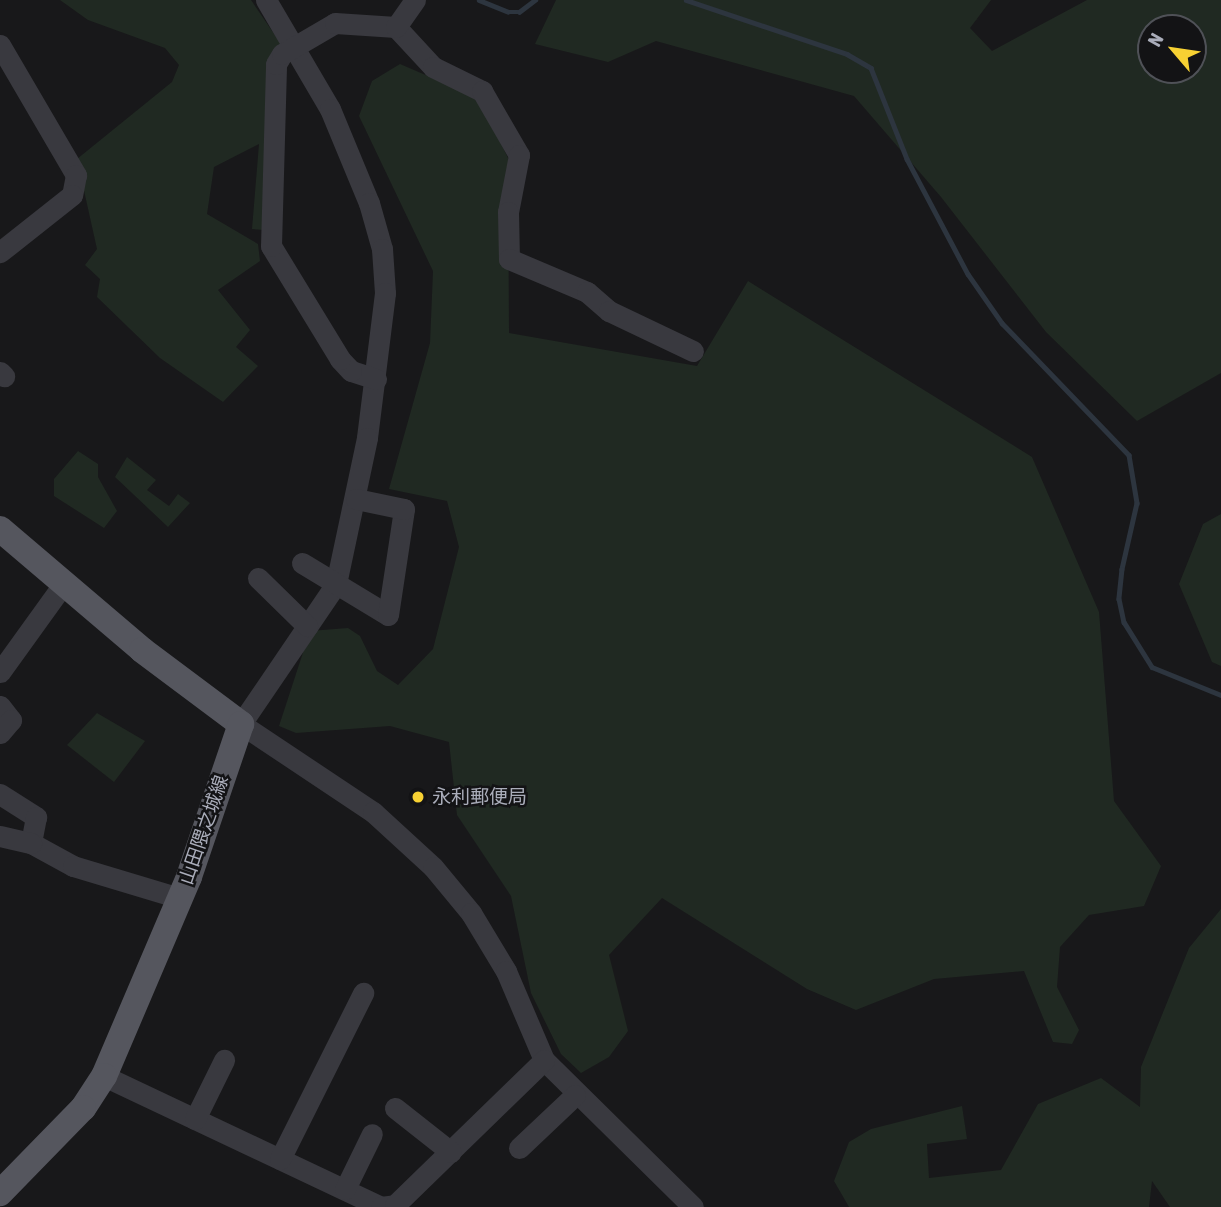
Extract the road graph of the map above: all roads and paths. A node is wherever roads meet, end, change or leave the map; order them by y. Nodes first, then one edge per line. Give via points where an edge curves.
1 (266, 0) edge
2 (415, 0) edge
3 (396, 27) junction
4 (296, 44) junction
5 (0, 45) edge
6 (3, 241) edge
7 (693, 351) dead end
8 (376, 379) junction
9 (356, 499) junction
10 (2, 534) edge
11 (302, 562) dead end
12 (258, 578) dead end
13 (65, 582) junction
14 (336, 584) junction
15 (306, 626) junction
16 (4, 660) edge
17 (0, 706) edge
18 (241, 724) junction
19 (0, 733) edge
20 (0, 794) edge
21 (0, 836) edge
22 (31, 843) junction
23 (180, 898) junction
24 (363, 993) dead end
25 (224, 1060) dead end
26 (544, 1060) junction
27 (104, 1076) junction
28 (575, 1095) junction
29 (395, 1108) dead end
30 (195, 1119) junction
31 (372, 1134) dead end
32 (519, 1148) dead end
33 (451, 1152) junction
34 (280, 1159) junction
35 (345, 1189) junction
36 (0, 1194) edge
37 (693, 1207) edge

1 - 4 street
2 - 3 street
3 - 4 street via 335,23
3 - 7 street via 433,67 482,91 519,155 508,212 509,259 587,292 609,311
4 - 8 street via 369,203 382,249 385,293
4 - 8 street via 276,64 271,246 340,359 351,371
5 - 6 street via 76,175 72,195
8 - 9 street via 358,463
9 - 14 street
9 - 14 street via 404,509 388,615
10 - 13 main road
11 - 14 street
12 - 15 street
13 - 16 street
13 - 18 main road via 142,650
14 - 15 street
15 - 18 street
17 - 19 street via 11,720
18 - 23 main road, 山田隈之城線
18 - 26 street via 373,812 433,867 471,913 506,971
20 - 22 street via 36,817
21 - 22 street
22 - 23 street via 73,866
23 - 27 main road, 山田隈之城線
24 - 34 street
25 - 30 street
26 - 28 street
26 - 33 street
27 - 30 street
27 - 36 main road, 山田隈之城線 via 83,1108
28 - 32 street
28 - 37 street
29 - 33 street
30 - 34 street
31 - 35 street
33 - 35 street via 395,1206 381,1207
34 - 35 street

